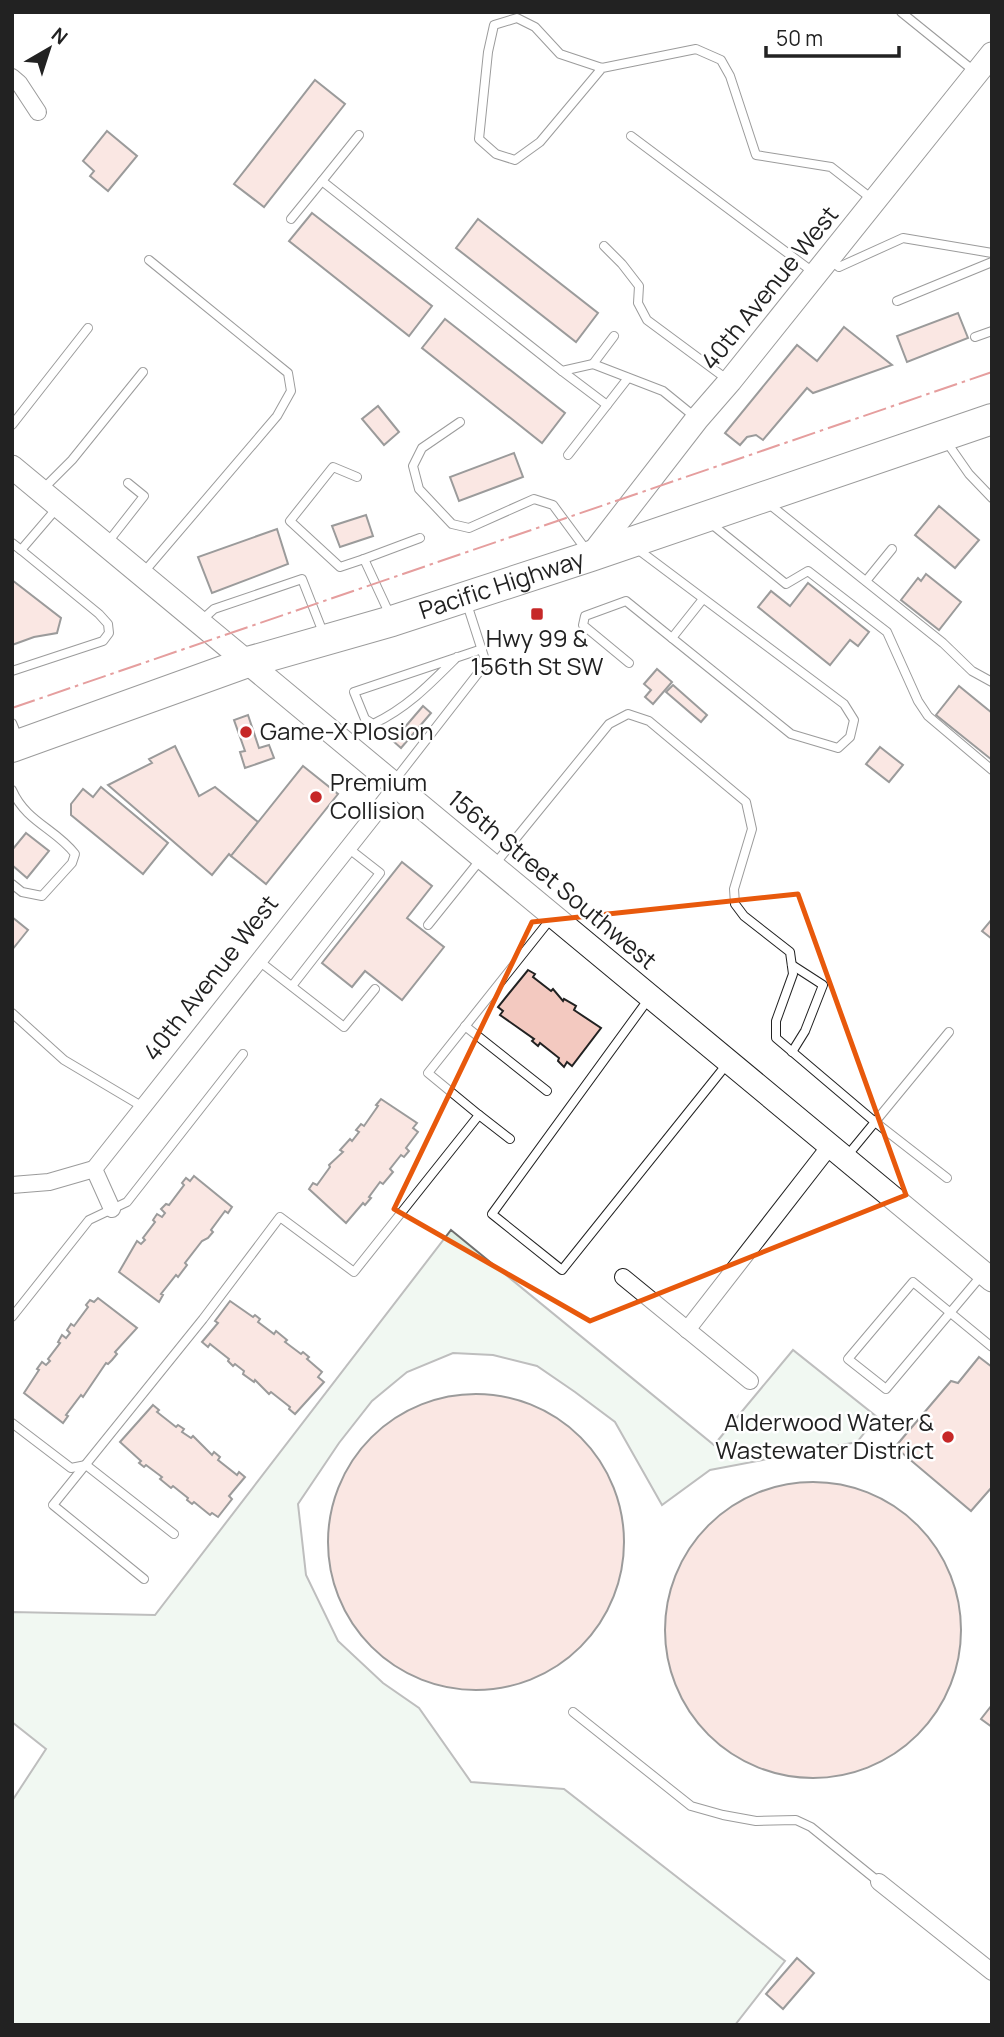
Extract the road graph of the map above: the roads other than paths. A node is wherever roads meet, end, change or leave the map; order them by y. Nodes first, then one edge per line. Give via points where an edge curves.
1 (901, 12) edge
2 (992, 54) edge
3 (602, 68) junction
4 (977, 73) junction
5 (12, 77) edge
6 (38, 112) dead end
7 (359, 135) dead end
8 (631, 136) dead end
9 (322, 181) junction
10 (874, 201) junction
11 (291, 219) dead end
12 (604, 246) dead end
13 (992, 253) edge
14 (149, 260) dead end
15 (992, 262) edge
16 (822, 266) junction
17 (897, 301) dead end
18 (88, 328) dead end
19 (992, 331) edge
20 (614, 336) dead end
21 (975, 337) dead end
22 (593, 364) junction
23 (562, 371) junction
24 (143, 372) dead end
25 (628, 378) junction
26 (730, 382) junction
27 (607, 405) junction
28 (697, 419) junction
29 (992, 419) edge
30 (460, 422) dead end
31 (12, 425) edge
32 (942, 436) junction
33 (568, 455) dead end
34 (12, 467) edge
35 (357, 477) dead end
36 (128, 483) dead end
37 (40, 491) junction
38 (761, 498) junction
39 (992, 498) edge
40 (59, 506) junction
41 (704, 517) junction
42 (420, 538) dead end
43 (12, 543) edge
44 (629, 543) junction
45 (106, 545) junction
46 (892, 549) dead end
47 (21, 550) junction
48 (590, 556) junction
49 (364, 559) junction
50 (142, 574) junction
51 (866, 581) junction
52 (464, 597) junction
53 (703, 598) junction
54 (392, 621) junction
55 (200, 622) junction
56 (672, 638) junction
57 (326, 640) junction
58 (482, 649) junction
59 (457, 657) junction
60 (248, 662) junction
61 (629, 663) dead end
62 (12, 671) edge
63 (992, 682) edge
64 (15, 738) edge
65 (992, 770) edge
66 (395, 784) junction
67 (12, 790) edge
68 (348, 848) junction
69 (488, 861) junction
70 (12, 884) edge
71 (553, 915) junction
72 (428, 925) dead end
73 (259, 961) junction
74 (792, 965) junction
75 (292, 986) junction
76 (375, 989) dead end
77 (651, 997) junction
78 (12, 1013) edge
79 (465, 1027) junction
80 (949, 1032) dead end
81 (792, 1052) junction
82 (243, 1054) dead end
83 (728, 1062) junction
84 (547, 1091) dead end
85 (143, 1107) junction
86 (479, 1115) junction
87 (875, 1122) junction
88 (510, 1139) dead end
89 (838, 1152) junction
90 (94, 1169) junction
91 (947, 1178) dead end
92 (12, 1185) edge
93 (112, 1209) junction
94 (624, 1277) dead end
95 (988, 1277) edge
96 (951, 1312) junction
97 (12, 1317) edge
98 (687, 1329) junction
99 (992, 1347) edge
100 (750, 1381) dead end
101 (12, 1423) edge
102 (86, 1465) junction
103 (174, 1534) dead end
104 (144, 1579) dead end
105 (573, 1712) dead end
106 (879, 1882) joint
107 (992, 1972) edge

1 - 4 lane
2 - 4 street, 40th Avenue West
3 - 3 lane via 560,54 535,27 517,18 494,26 479,139 496,154 515,160 540,142
3 - 10 lane via 696,49 721,60 756,155 831,167
4 - 10 street, 40th Avenue West
5 - 6 street
7 - 9 lane
8 - 16 lane
9 - 11 lane
9 - 23 lane
10 - 16 street, 40th Avenue West
12 - 26 lane via 639,286 638,303 647,320
13 - 16 lane via 903,237 839,267
14 - 50 lane via 288,373 291,391 277,416
15 - 17 lane
16 - 26 street, 40th Avenue West
18 - 31 lane
19 - 21 lane
20 - 22 lane
22 - 23 lane
22 - 25 lane
23 - 27 lane
24 - 37 lane via 72,460
25 - 27 lane
25 - 28 lane via 663,391
26 - 28 street, 40th Avenue West
27 - 33 lane
28 - 48 street, 40th Avenue West
29 - 32 highway, Pacific Highway
30 - 48 lane via 422,448 412,466 419,489 452,524 469,528 534,499 553,505
32 - 38 highway, Pacific Highway
32 - 39 lane
34 - 37 street, 156th Street Southwest
35 - 49 lane via 333,467 290,521 340,567
36 - 45 lane via 144,496
37 - 40 street, 156th Street Southwest
38 - 41 highway, Pacific Highway
38 - 51 lane
40 - 45 street, 156th Street Southwest
40 - 47 lane
41 - 44 highway, Pacific Highway
41 - 65 lane via 786,584 808,571 887,632 928,716
42 - 49 lane
43 - 47 lane
44 - 48 highway, Pacific Highway
44 - 53 lane
45 - 50 street, 156th Street Southwest
46 - 51 lane
47 - 62 lane via 99,614 109,633 103,641
48 - 52 highway, Pacific Highway
49 - 54 lane
50 - 55 street, 156th Street Southwest
51 - 63 lane via 972,671
52 - 54 highway, Pacific Highway
52 - 58 lane
53 - 56 lane
53 - 56 lane via 844,704 854,720 850,737 838,748 791,734
54 - 57 highway, Pacific Highway
55 - 57 lane via 214,609 302,579
55 - 60 street, 156th Street Southwest
56 - 61 lane via 626,601 585,616 583,625
57 - 60 highway, Pacific Highway
58 - 59 lane
58 - 66 lane via 486,663
59 - 59 lane via 354,692 365,719 373,724 395,713
60 - 64 highway, Pacific Highway
60 - 66 street, 156th Street Southwest
66 - 68 street, 40th Avenue West
66 - 69 street, 156th Street Southwest
67 - 70 lane via 23,808 75,854 42,896 22,892
68 - 73 street, 40th Avenue West
68 - 75 lane via 380,873
69 - 71 street, 156th Street Southwest
69 - 72 lane
69 - 74 lane via 610,724 628,715 649,721 746,802 752,829 734,888 735,904 790,952
71 - 77 street, 156th Street Southwest
71 - 79 lane
73 - 75 lane
73 - 85 street, 40th Avenue West
74 - 81 lane via 776,1021 776,1038
74 - 81 lane via 823,985
75 - 76 lane via 344,1027
77 - 83 street, 156th Street Southwest
77 - 83 lane via 492,1214 562,1270
78 - 85 lane via 64,1060
79 - 84 lane
79 - 86 lane via 428,1073
80 - 87 lane
81 - 87 lane
82 - 93 lane via 127,1202
83 - 89 street, 156th Street Southwest
85 - 90 street, 40th Avenue West
86 - 88 lane
86 - 102 lane via 354,1272 280,1217
87 - 89 lane
87 - 91 lane
89 - 95 street, 156th Street Southwest
89 - 98 street
90 - 92 street via 49,1182
90 - 93 street
93 - 97 lane via 89,1220
94 - 98 street
95 - 96 lane
96 - 96 lane via 886,1389 848,1359 913,1282
96 - 99 lane
98 - 100 street
101 - 102 lane via 71,1468
102 - 103 lane
102 - 104 lane via 53,1505
105 - 106 lane via 691,1806 756,1821 796,1821 811,1827
106 - 107 street

